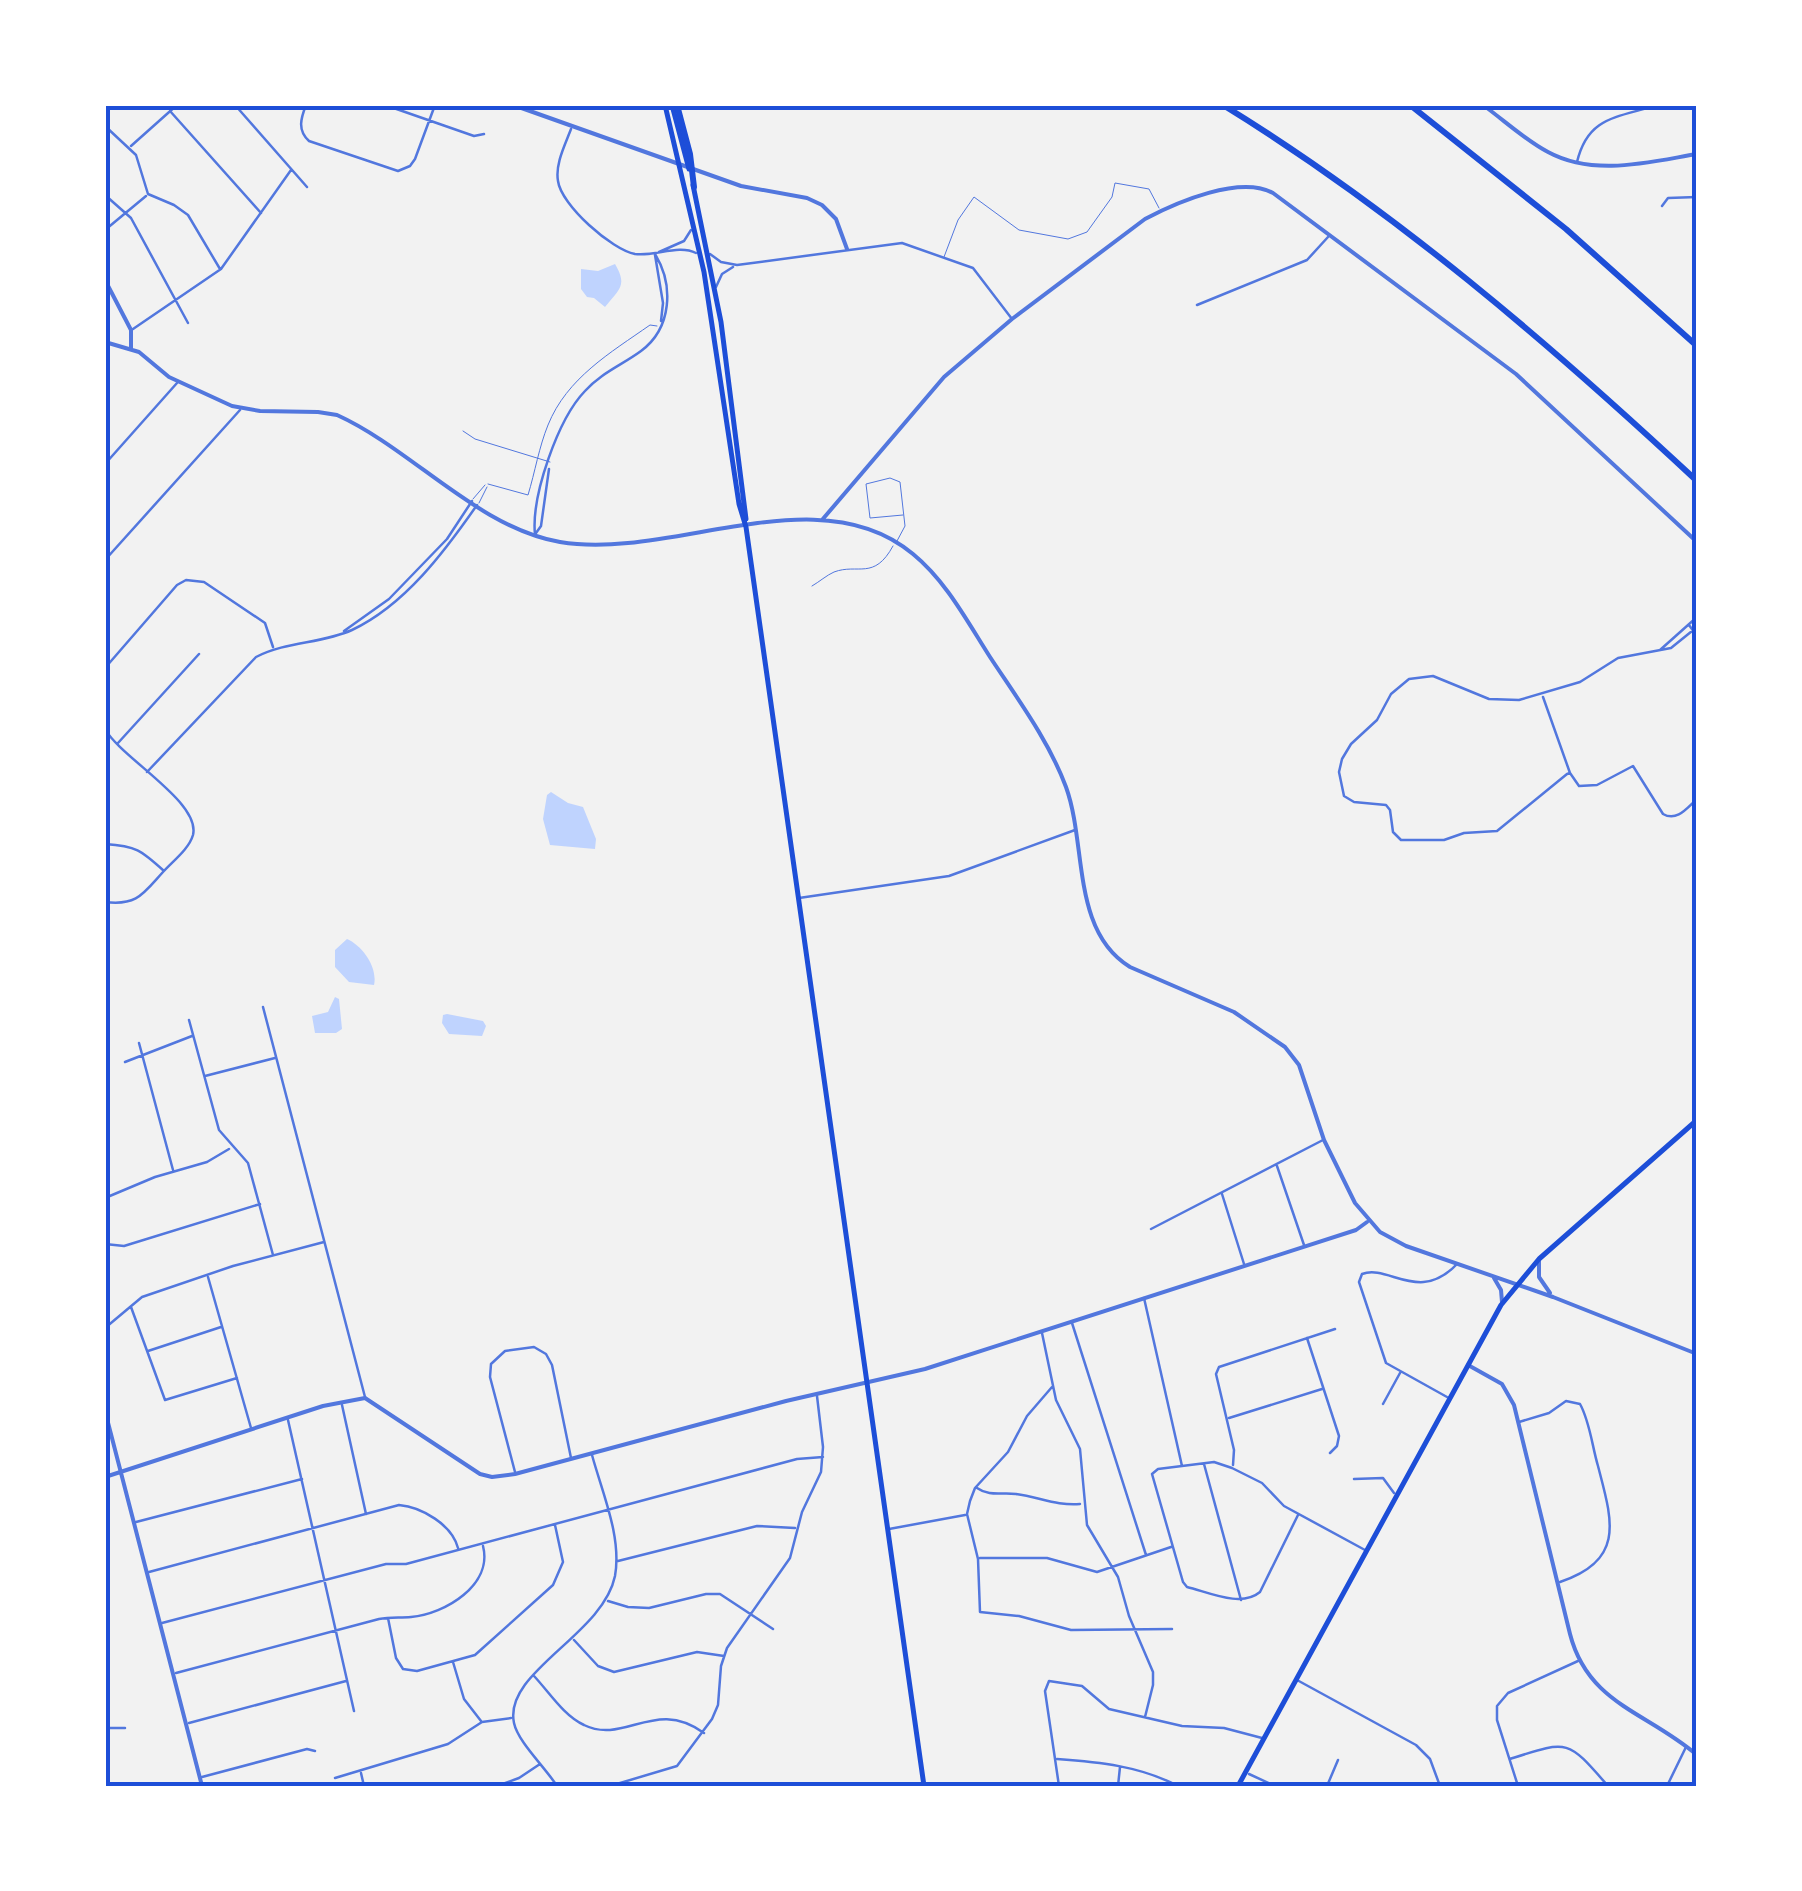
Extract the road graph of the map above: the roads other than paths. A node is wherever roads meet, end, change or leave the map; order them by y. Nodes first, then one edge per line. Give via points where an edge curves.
1 (177, 105) edge
2 (236, 105) edge
3 (306, 105) edge
4 (385, 105) edge
5 (435, 105) edge
6 (513, 105) edge
7 (671, 105) edge
8 (1223, 105) edge
9 (1410, 105) edge
10 (1483, 105) edge
11 (1657, 105) edge
12 (170, 111) junction
13 (429, 121) junction
14 (105, 126) edge
15 (572, 126) junction
16 (484, 134) dead end
17 (130, 147) junction
18 (1697, 154) edge
19 (1577, 162) junction
20 (291, 170) junction
21 (307, 187) dead end
22 (694, 187) joint
23 (148, 194) junction
24 (105, 195) edge
25 (1697, 197) edge
26 (1662, 206) dead end
27 (1160, 212) junction
28 (126, 213) junction
29 (692, 213) junction
30 (261, 214) junction
31 (105, 230) edge
32 (1328, 237) junction
33 (847, 250) junction
34 (708, 252) junction
35 (655, 254) junction
36 (701, 257) junction
37 (944, 257) junction
38 (737, 265) junction
39 (220, 270) junction
40 (105, 280) edge
41 (715, 288) junction
42 (176, 300) junction
43 (1198, 305) dead end
44 (1012, 319) junction
45 (188, 324) dead end
46 (660, 328) junction
47 (132, 330) junction
48 (105, 342) edge
49 (1697, 346) edge
50 (131, 348) junction
51 (178, 382) junction
52 (568, 391) junction
53 (578, 399) junction
54 (241, 408) junction
55 (463, 430) dead end
56 (538, 459) junction
57 (550, 462) junction
58 (105, 464) edge
59 (1697, 480) edge
60 (475, 503) junction
61 (903, 515) junction
62 (822, 520) junction
63 (746, 527) junction
64 (535, 534) junction
65 (449, 535) junction
66 (454, 539) junction
67 (896, 542) junction
68 (1697, 542) edge
69 (105, 560) edge
70 (812, 586) dead end
71 (1697, 617) edge
72 (1689, 624) junction
73 (1695, 628) edge
74 (343, 633) junction
75 (1697, 636) edge
76 (274, 648) junction
77 (1659, 651) junction
78 (199, 654) dead end
79 (105, 668) edge
80 (1542, 695) junction
81 (105, 730) edge
82 (117, 744) junction
83 (147, 772) junction
84 (1570, 773) junction
85 (1697, 798) edge
86 (1076, 830) junction
87 (105, 844) edge
88 (164, 871) junction
89 (798, 898) junction
90 (105, 902) edge
91 (263, 1006) dead end
92 (189, 1020) dead end
93 (193, 1036) junction
94 (139, 1043) dead end
95 (143, 1056) junction
96 (276, 1058) junction
97 (125, 1062) dead end
98 (204, 1076) junction
99 (1697, 1120) edge
100 (1324, 1140) junction
101 (231, 1147) junction
102 (1276, 1164) junction
103 (174, 1172) junction
104 (1222, 1194) junction
105 (105, 1198) edge
106 (260, 1204) junction
107 (1368, 1221) junction
108 (1151, 1229) dead end
109 (325, 1242) junction
110 (105, 1244) edge
111 (1304, 1245) junction
112 (273, 1254) junction
113 (1540, 1259) junction
114 (1244, 1264) junction
115 (1457, 1264) junction
116 (207, 1275) junction
117 (1494, 1278) junction
118 (1516, 1284) junction
119 (1553, 1296) junction
120 (1144, 1297) junction
121 (1502, 1304) junction
122 (130, 1306) junction
123 (1072, 1321) junction
124 (222, 1326) junction
125 (105, 1328) edge
126 (1335, 1329) dead end
127 (1041, 1331) junction
128 (1307, 1338) junction
129 (147, 1351) junction
130 (1697, 1354) edge
131 (1468, 1364) junction
132 (1401, 1372) junction
133 (237, 1378) junction
134 (866, 1383) junction
135 (1052, 1386) junction
136 (1323, 1389) junction
137 (817, 1394) junction
138 (366, 1398) junction
139 (1448, 1398) junction
140 (342, 1401) junction
141 (1384, 1404) dead end
142 (105, 1411) edge
143 (288, 1418) junction
144 (1226, 1418) junction
145 (1519, 1422) junction
146 (252, 1429) junction
147 (1330, 1453) dead end
148 (592, 1454) junction
149 (823, 1457) junction
150 (571, 1459) junction
151 (1204, 1463) junction
152 (1182, 1466) junction
153 (1232, 1468) junction
154 (121, 1473) junction
155 (515, 1474) junction
156 (105, 1477) edge
157 (302, 1479) junction
158 (1354, 1479) dead end
159 (976, 1488) junction
160 (1396, 1495) junction
161 (1083, 1504) junction
162 (606, 1510) junction
163 (967, 1514) junction
164 (367, 1515) junction
165 (1298, 1515) junction
166 (134, 1522) junction
167 (554, 1524) junction
168 (798, 1529) junction
169 (888, 1529) junction
170 (313, 1530) junction
171 (482, 1544) junction
172 (1172, 1547) junction
173 (459, 1549) junction
174 (1366, 1551) junction
175 (1146, 1555) junction
176 (978, 1558) junction
177 (616, 1561) junction
178 (1112, 1566) junction
179 (147, 1573) junction
180 (324, 1580) junction
181 (1558, 1583) junction
182 (1241, 1600) junction
183 (606, 1601) junction
184 (751, 1613) junction
185 (388, 1617) junction
186 (160, 1623) junction
187 (1135, 1628) junction
188 (774, 1629) dead end
189 (1172, 1629) dead end
190 (336, 1631) junction
191 (572, 1639) junction
192 (724, 1656) junction
193 (1578, 1661) junction
194 (453, 1662) junction
195 (174, 1673) junction
196 (533, 1675) junction
197 (1296, 1680) junction
198 (347, 1681) junction
199 (354, 1711) dead end
200 (1145, 1717) junction
201 (513, 1718) junction
202 (482, 1722) junction
203 (187, 1724) junction
204 (105, 1728) edge
205 (124, 1728) dead end
206 (704, 1733) junction
207 (1264, 1739) junction
208 (1686, 1746) junction
209 (315, 1751) dead end
210 (1697, 1754) edge
211 (1055, 1758) junction
212 (1510, 1759) junction
213 (1338, 1760) dead end
214 (542, 1762) junction
215 (1120, 1766) junction
216 (360, 1772) junction
217 (1245, 1772) junction
218 (200, 1778) junction
219 (335, 1778) dead end
220 (202, 1786) edge
221 (364, 1786) edge
222 (497, 1786) edge
223 (557, 1786) edge
224 (610, 1786) edge
225 (924, 1786) edge
226 (1059, 1786) edge
227 (1118, 1786) edge
228 (1178, 1786) edge
229 (1238, 1786) edge
230 (1275, 1786) edge
231 (1326, 1786) edge
232 (1440, 1786) edge
233 (1518, 1786) edge
234 (1608, 1786) edge
235 (1667, 1786) edge

1 - 12 street
2 - 20 street
3 - 13 street via 300,120 309,140 398,171 415,159
4 - 13 street
5 - 13 street
6 - 15 street
7 - 22 highway via 690,154
7 - 29 main road
8 - 59 highway via 1450,268
9 - 49 highway via 1556,221
10 - 19 street via 1536,145
11 - 19 street via 1592,129
12 - 17 street
12 - 30 street
13 - 16 street
14 - 17 street
15 - 33 street via 740,186 812,200 836,219
15 - 35 street via 558,172 564,197 618,248
17 - 23 street
18 - 19 street via 1620,166
20 - 21 street
20 - 30 street
22 - 34 main road
23 - 28 street
23 - 39 street via 188,216
24 - 28 street
25 - 26 street via 1668,198
27 - 32 street via 1254,186 1273,193
27 - 37 lane via 1148,189 1115,183 1087,232 1068,239 1019,230 974,197
27 - 44 street
28 - 31 street
28 - 42 street
29 - 35 street via 687,239
29 - 36 main road
30 - 39 street
32 - 43 street via 1304,262
32 - 68 street via 1516,374
33 - 37 street via 899,243
33 - 38 street
34 - 38 street
34 - 41 main road
35 - 36 street via 687,249
35 - 46 street
36 - 63 main road
37 - 44 street via 973,268
38 - 41 street
39 - 42 street
40 - 47 street
41 - 63 main road
42 - 45 street
42 - 47 street
44 - 62 street via 944,377
46 - 52 lane via 650,325
46 - 53 street
47 - 50 street
48 - 50 street
50 - 51 street
51 - 54 street
51 - 58 street
52 - 53 lane
52 - 56 lane
53 - 57 street
54 - 60 street via 337,415
54 - 69 street
55 - 56 lane
56 - 57 lane
56 - 60 lane via 528,495 488,484
57 - 64 street
60 - 64 street
60 - 65 street
60 - 66 street
61 - 61 lane via 870,518 866,484 900,482
61 - 67 lane
62 - 63 street
62 - 67 street via 866,527
63 - 64 street via 623,544
63 - 89 main road
65 - 66 street
65 - 74 street via 389,599
66 - 74 street via 394,603
67 - 70 lane via 888,557 865,571 836,571
67 - 86 street via 952,598 1021,704 1059,771
71 - 72 street
72 - 73 street
72 - 77 street
73 - 75 street
73 - 77 street
74 - 76 street
76 - 79 street via 260,618 204,582 186,580
76 - 83 street via 238,673
77 - 80 street via 1618,658
78 - 82 street
80 - 84 street
80 - 84 street via 1500,701 1441,678 1409,679 1342,759 1342,792 1349,800 1386,805 1398,838 1444,840 1502,829
81 - 82 street
82 - 83 street
83 - 88 street via 193,821 188,844
84 - 85 street via 1580,786 1591,786 1633,766 1670,817
86 - 89 street via 949,876
86 - 100 street via 1089,906 1106,946 1130,967 1234,1012 1286,1047 1301,1070
87 - 88 street via 142,851
88 - 90 street via 130,903
89 - 134 main road
91 - 96 street
92 - 93 street
93 - 95 street
93 - 98 street
94 - 95 street
95 - 97 street
95 - 103 street
96 - 98 street
96 - 109 street
98 - 101 street via 218,1130
99 - 113 main road
100 - 102 street
100 - 107 street
101 - 103 street
101 - 106 street via 248,1162
102 - 104 street
102 - 111 street
103 - 105 street
104 - 108 street
104 - 114 street
106 - 110 street via 128,1246
106 - 112 street
107 - 111 street
107 - 115 street via 1395,1242
109 - 112 street
109 - 138 street
111 - 114 street
112 - 116 street
113 - 118 main road
113 - 119 street via 1540,1277
114 - 120 street
115 - 117 street
115 - 132 street via 1448,1274 1420,1282 1372,1271 1360,1276 1384,1360
116 - 122 street
116 - 124 street
117 - 118 street
117 - 121 street
118 - 119 street
118 - 121 main road
119 - 130 street
120 - 123 street
120 - 152 street
121 - 131 main road
122 - 125 street
122 - 129 street
123 - 127 street
123 - 175 street
124 - 129 street
124 - 133 street
126 - 128 street
127 - 134 street
127 - 135 street
128 - 136 street
128 - 144 street via 1218,1369
129 - 133 street via 165,1400
131 - 139 main road
131 - 145 street via 1505,1387
132 - 139 street
132 - 141 street
133 - 146 street
134 - 137 street
134 - 169 main road
135 - 159 street
135 - 161 street via 1080,1450
136 - 144 street
136 - 147 street via 1338,1436
137 - 148 street
137 - 149 street
138 - 140 street
138 - 155 street via 480,1474
139 - 160 main road
140 - 143 street
140 - 164 street
142 - 154 street
143 - 146 street
143 - 157 street
144 - 153 street
145 - 181 street
145 - 181 street via 1566,1400 1580,1404 1608,1504 1610,1535 1601,1558
146 - 154 street
148 - 150 street
148 - 162 street
149 - 162 street
149 - 168 street
150 - 155 street
150 - 155 street via 550,1360 534,1347 505,1351 494,1358 490,1378
151 - 152 street
151 - 153 street
151 - 182 street
152 - 172 street via 1152,1474
153 - 165 street
154 - 156 street
154 - 166 street
157 - 166 street
157 - 170 street
158 - 160 street via 1383,1478
159 - 161 street via 987,1495
159 - 163 street
160 - 174 main road
161 - 178 street via 1089,1529
162 - 167 street
162 - 177 street
163 - 169 street
163 - 176 street
164 - 170 street
164 - 173 street via 413,1507 453,1534
165 - 174 street
165 - 182 street via 1260,1592
166 - 179 street
167 - 171 street
167 - 194 street via 563,1559 556,1582 479,1652
168 - 177 street via 757,1526
168 - 184 street via 790,1558
169 - 225 main road
170 - 179 street
170 - 180 street
171 - 173 street
171 - 185 street via 482,1573 452,1604 414,1617
172 - 175 street
172 - 182 street via 1187,1587
173 - 180 street
174 - 197 main road
175 - 178 street
176 - 178 street via 1047,1558 1097,1572
176 - 187 street via 984,1614 1071,1630
177 - 183 street
178 - 187 street
179 - 186 street
180 - 186 street
180 - 190 street
181 - 193 street
183 - 184 street via 649,1608 718,1593
183 - 191 street
184 - 188 street
184 - 192 street
185 - 190 street
185 - 194 street via 403,1669
186 - 195 street
187 - 189 street
187 - 200 street via 1154,1678
190 - 195 street
190 - 198 street
191 - 192 street via 598,1666 614,1672 697,1652
191 - 196 street
192 - 206 street via 718,1704
193 - 208 street via 1599,1688
193 - 212 street via 1499,1701 1496,1715
194 - 202 street via 464,1699
195 - 203 street
196 - 201 street via 517,1695
196 - 206 street via 585,1726 608,1730 673,1719
197 - 207 main road
197 - 232 street via 1416,1745 1430,1759
198 - 199 street
198 - 203 street
200 - 207 street
200 - 211 street via 1105,1708 1082,1686 1047,1683
201 - 202 street
201 - 214 street via 522,1741
202 - 216 street via 448,1744
203 - 218 street
204 - 205 street
206 - 224 street via 672,1769
207 - 217 main road
208 - 210 street
208 - 235 street
209 - 218 street
211 - 215 street
211 - 226 street
212 - 233 street
212 - 234 street via 1568,1746
213 - 231 street
214 - 222 street
214 - 223 street
215 - 227 street
215 - 228 street
216 - 219 street
216 - 221 street
217 - 229 main road
217 - 230 street
218 - 220 street

